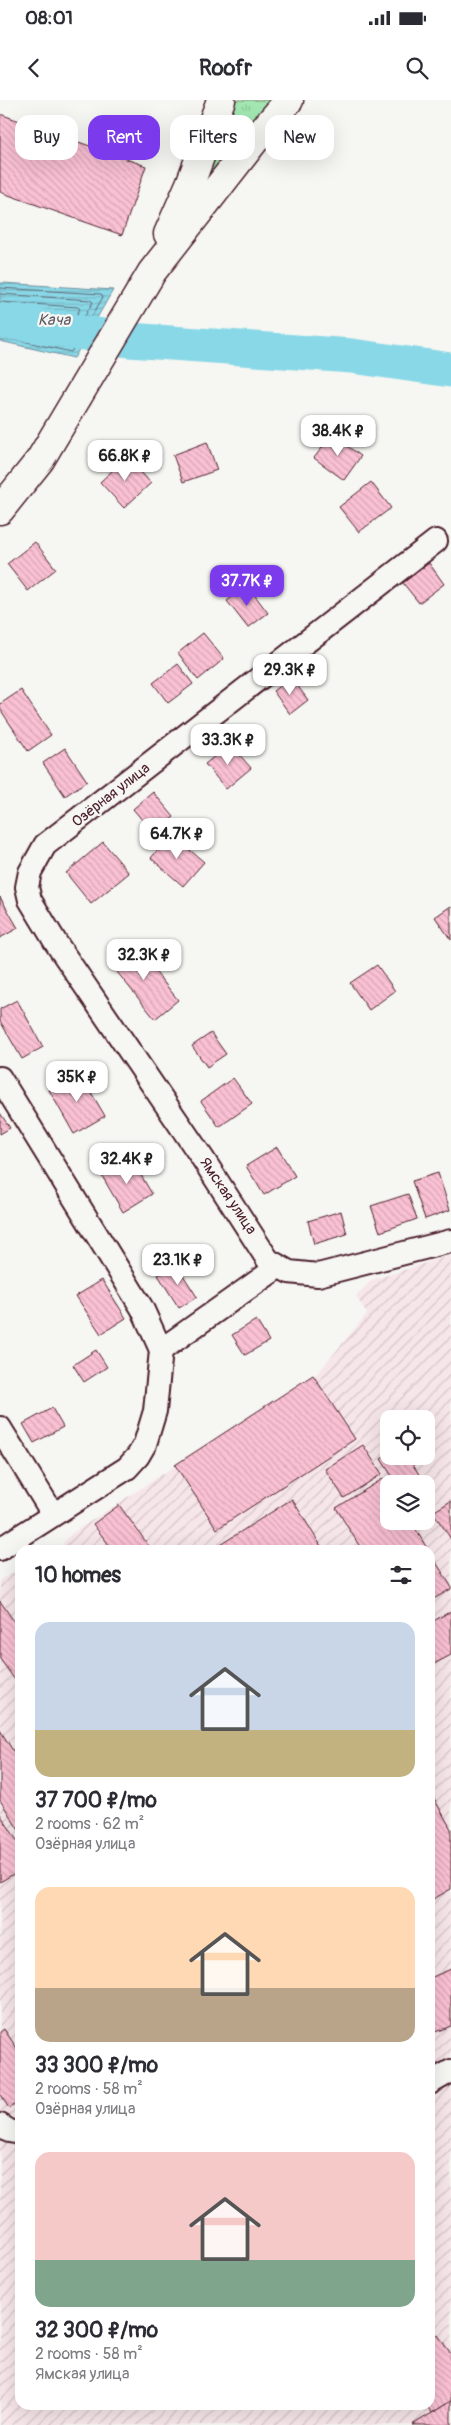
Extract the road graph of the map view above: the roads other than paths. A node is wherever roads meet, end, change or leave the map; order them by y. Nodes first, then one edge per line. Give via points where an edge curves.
1 (221, 100) edge
2 (289, 100) edge
3 (152, 272) junction
4 (0, 510) edge
5 (436, 541) dead end
6 (30, 900) joint
7 (0, 1078) edge
8 (451, 1241) edge
9 (278, 1267) junction
10 (162, 1350) junction
11 (0, 1428) edge
12 (53, 1514) junction
13 (0, 1549) edge
14 (451, 2071) edge
15 (435, 2080) edge
16 (0, 2125) edge
17 (15, 2132) edge

1 - 3 street via 190,184
2 - 3 street
3 - 4 street via 40,460
5 - 6 street, Озёрная улица via 45,845 30,872 27,887
6 - 9 street, Ямская улица via 268,1260
7 - 10 street via 142,1308
8 - 9 street, Ямская улица via 318,1275 301,1275
9 - 10 street
10 - 12 street via 155,1411 138,1456 127,1468
11 - 12 street
12 - 13 street
14 - 15 street
16 - 17 street

